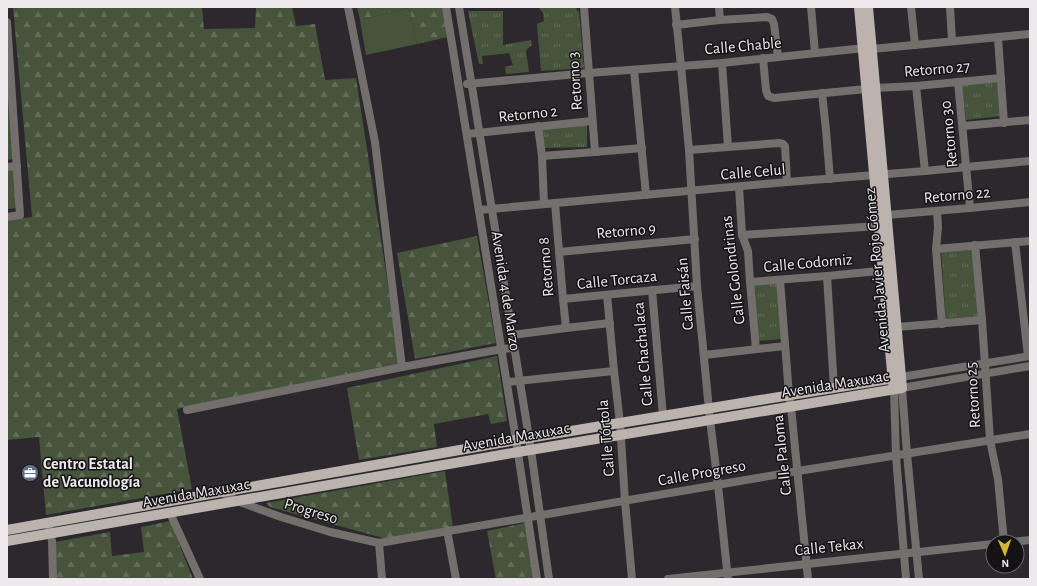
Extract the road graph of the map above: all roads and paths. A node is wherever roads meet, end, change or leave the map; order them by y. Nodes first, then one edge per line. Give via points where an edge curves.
1 (348, 7) edge
2 (446, 7) edge
3 (450, 7) edge
4 (459, 7) edge
5 (584, 7) edge
6 (675, 7) edge
7 (719, 7) edge
8 (811, 7) edge
9 (859, 7) edge
10 (868, 7) edge
11 (911, 7) edge
12 (950, 7) edge
13 (720, 20) junction
14 (7, 22) edge
15 (676, 25) junction
16 (1030, 34) edge
17 (998, 38) junction
18 (952, 41) junction
19 (915, 45) junction
20 (867, 49) junction
21 (816, 53) junction
22 (778, 57) junction
23 (763, 58) junction
24 (722, 63) junction
25 (681, 66) junction
26 (9, 69) edge
27 (634, 70) junction
28 (589, 73) junction
29 (1001, 78) junction
30 (958, 82) junction
31 (471, 84) junction
32 (459, 85) junction
33 (916, 86) junction
34 (871, 88) junction
35 (822, 94) junction
36 (1030, 120) edge
37 (592, 121) junction
38 (1004, 123) junction
39 (538, 126) junction
40 (963, 126) junction
41 (479, 133) junction
42 (467, 134) junction
43 (728, 146) junction
44 (642, 148) junction
45 (689, 150) junction
46 (594, 152) junction
47 (542, 156) junction
48 (1030, 161) edge
49 (7, 166) edge
50 (17, 166) junction
51 (967, 167) junction
52 (925, 171) junction
53 (879, 175) junction
54 (830, 179) junction
55 (787, 182) junction
56 (738, 187) junction
57 (691, 191) junction
58 (646, 195) junction
59 (1030, 202) edge
60 (555, 203) junction
61 (544, 204) junction
62 (970, 208) junction
63 (492, 209) junction
64 (479, 210) junction
65 (937, 211) junction
66 (887, 215) junction
67 (7, 217) edge
68 (879, 226) junction
69 (742, 235) junction
70 (695, 239) junction
71 (1030, 241) edge
72 (1015, 242) junction
73 (975, 245) junction
74 (936, 248) junction
75 (559, 252) junction
76 (887, 270) junction
77 (827, 276) junction
78 (780, 280) junction
79 (750, 282) junction
80 (697, 286) junction
81 (652, 290) junction
82 (607, 295) junction
83 (563, 299) junction
84 (982, 320) junction
85 (610, 323) junction
86 (942, 324) junction
87 (897, 327) junction
88 (566, 328) junction
89 (512, 334) junction
90 (785, 346) junction
91 (514, 348) junction
92 (502, 349) junction
93 (756, 349) junction
94 (704, 355) junction
95 (1029, 356) edge
96 (985, 363) junction
97 (1030, 366) edge
98 (402, 367) junction
99 (614, 371) junction
100 (934, 372) junction
101 (986, 374) junction
102 (897, 378) junction
103 (520, 381) junction
104 (507, 382) junction
105 (936, 382) junction
106 (864, 383) junction
107 (834, 388) junction
108 (898, 389) junction
109 (866, 394) junction
110 (789, 395) junction
111 (791, 407) junction
112 (709, 408) junction
113 (188, 410) dead end
114 (663, 416) junction
115 (710, 420) junction
116 (620, 423) junction
117 (1030, 434) edge
118 (621, 435) junction
119 (529, 438) junction
120 (516, 440) junction
121 (990, 440) junction
122 (531, 450) junction
123 (518, 452) junction
124 (907, 454) junction
125 (896, 456) junction
126 (798, 471) junction
127 (718, 485) junction
128 (222, 492) junction
129 (237, 501) junction
130 (625, 501) junction
131 (170, 513) junction
132 (540, 515) junction
133 (528, 517) junction
134 (48, 522) junction
135 (7, 530) edge
136 (447, 530) junction
137 (51, 534) junction
138 (1003, 534) edge
139 (7, 541) edge
140 (379, 543) junction
141 (985, 545) edge
142 (917, 552) junction
143 (904, 553) junction
144 (806, 564) junction
145 (727, 576) edge
146 (53, 579) edge
147 (200, 579) edge
148 (382, 579) edge
149 (456, 579) edge
150 (537, 579) edge
151 (549, 579) edge
152 (632, 579) edge
153 (668, 579) edge
154 (808, 579) edge
155 (906, 579) edge
156 (919, 579) edge

1 - 98 street via 376,142
2 - 3 street
2 - 32 street, Avenida 4 de Marzo
4 - 31 street, Avenida 4 de Marzo
5 - 28 street, Retorno 3
6 - 15 street, Calle Faisán
7 - 13 street
8 - 21 street
9 - 20 main road, Avenida Javier Rojo Gómez
10 - 20 main road, Avenida Javier Rojo Gómez
11 - 19 street
12 - 18 street
13 - 15 street
13 - 22 street via 767,17 772,19
14 - 26 street
15 - 25 street, Calle Faisán
16 - 17 street, Calle Chable
17 - 18 street, Calle Chable
17 - 29 street
18 - 19 street, Calle Chable
19 - 20 street, Calle Chable
20 - 21 street, Calle Chable
20 - 34 main road, Avenida Javier Rojo Gómez
21 - 22 street, Calle Chable
22 - 23 street, Calle Chable
23 - 24 street, Calle Chable
23 - 35 street, Retorno 27 via 768,96 774,98
24 - 25 street, Calle Chable
24 - 43 street
25 - 27 street, Calle Chable
25 - 45 street, Calle Faisán
26 - 50 street
27 - 28 street, Calle Chable
27 - 44 street
28 - 31 street, Calle Chable
28 - 37 street, Retorno 3
29 - 30 street, Retorno 27
29 - 38 street
30 - 33 street, Retorno 27
30 - 40 street, Retorno 30
31 - 32 street, Calle Chable
31 - 41 street, Avenida 4 de Marzo
32 - 42 street, Avenida 4 de Marzo
33 - 34 street, Retorno 27
33 - 52 street
34 - 35 street, Retorno 27
34 - 53 main road, Avenida Javier Rojo Gómez
35 - 54 street
36 - 38 street
37 - 39 street, Retorno 2
37 - 46 street, Retorno 3
38 - 40 street
39 - 41 street, Retorno 2
39 - 47 street
40 - 51 street, Retorno 30
41 - 42 street, Retorno 2
41 - 63 street, Avenida 4 de Marzo
42 - 64 street, Avenida 4 de Marzo
43 - 45 street
43 - 55 street via 783,144
44 - 46 street
44 - 58 street
45 - 57 street, Calle Faisán
46 - 47 street
47 - 61 street
48 - 51 street, Calle Celul
49 - 50 street
50 - 67 street via 20,216
51 - 52 street, Calle Celul
51 - 62 street, Retorno 30
52 - 53 street, Calle Celul
53 - 54 street, Calle Celul
53 - 66 main road, Avenida Javier Rojo Gómez
53 - 68 main road, Avenida Javier Rojo Gómez
54 - 55 street, Calle Celul
55 - 56 street, Calle Celul
56 - 57 street, Calle Celul
56 - 69 street, Calle Golondrinas
57 - 58 street, Calle Celul
57 - 70 street, Calle Faisán
58 - 60 street, Calle Celul
59 - 62 street, Retorno 22
60 - 61 street, Calle Celul
60 - 75 street, Retorno 8
61 - 63 street, Calle Celul
62 - 65 street, Retorno 22
63 - 64 street, Calle Celul
63 - 89 street, Avenida 4 de Marzo
64 - 92 street, Avenida 4 de Marzo
65 - 66 street, Retorno 22
65 - 74 street
66 - 76 main road, Avenida Javier Rojo Gómez
68 - 69 street
68 - 76 main road, Avenida Javier Rojo Gómez
69 - 79 street, Calle Golondrinas via 748,251
70 - 75 street, Retorno 9
70 - 80 street, Calle Faisán
71 - 72 street
72 - 73 street
72 - 95 street
73 - 74 street
73 - 84 street, Retorno 25
74 - 86 street
75 - 83 street, Retorno 8
76 - 77 street, Calle Codorniz
76 - 87 main road, Avenida Javier Rojo Gómez
76 - 102 main road, Avenida Javier Rojo Gómez
77 - 78 street, Calle Codorniz
77 - 107 street
78 - 79 street, Calle Codorniz
78 - 90 street, Calle Paloma
79 - 93 street, Calle Golondrinas
80 - 81 street, Calle Torcaza
80 - 94 street, Calle Faisán
81 - 82 street, Calle Torcaza
81 - 114 street, Calle Chachalaca
82 - 83 street, Calle Torcaza
82 - 85 street, Calle Tórtola
83 - 88 street, Retorno 8
84 - 86 street
84 - 96 street, Retorno 25
85 - 88 street
85 - 99 street, Calle Tórtola
86 - 87 street
87 - 102 main road, Avenida Javier Rojo Gómez
88 - 89 street
89 - 91 street, Avenida 4 de Marzo
90 - 93 street
90 - 110 street, Calle Paloma
91 - 92 street
91 - 103 street, Avenida 4 de Marzo
92 - 98 street
92 - 104 street, Avenida 4 de Marzo
93 - 94 street
94 - 112 street, Calle Faisán
95 - 96 street, Avenida Maxuxac
96 - 100 street, Avenida Maxuxac
96 - 101 street, Retorno 25
97 - 101 street, Avenida Maxuxac
98 - 113 street
99 - 103 street
99 - 116 street, Calle Tórtola
100 - 102 street, Avenida Maxuxac
100 - 105 street
101 - 105 street, Avenida Maxuxac
101 - 121 street, Retorno 25
102 - 106 main road, Avenida Maxuxac
102 - 108 main road, Avenida Javier Rojo Gómez
103 - 104 street
103 - 119 street, Avenida 4 de Marzo
104 - 120 street, Avenida 4 de Marzo
105 - 108 street, Avenida Maxuxac
106 - 107 main road, Avenida Maxuxac
106 - 109 main road
107 - 110 main road, Avenida Maxuxac
108 - 109 main road, Avenida Maxuxac
108 - 124 street, Avenida Javier Rojo Gómez
108 - 125 street, Avenida Javier Rojo Gómez
109 - 111 main road, Avenida Maxuxac
110 - 111 street, Calle Paloma
110 - 112 main road, Avenida Maxuxac
111 - 115 main road, Avenida Maxuxac
111 - 126 street, Calle Paloma
112 - 114 main road, Avenida Maxuxac
112 - 115 street, Calle Faisán
114 - 116 main road, Avenida Maxuxac
115 - 118 main road, Avenida Maxuxac
115 - 127 street, Calle Faisán
116 - 118 street, Calle Tórtola
116 - 119 main road, Avenida Maxuxac
117 - 121 street, Calle Progreso
118 - 122 main road, Avenida Maxuxac
118 - 130 street, Calle Tórtola
119 - 120 main road, Avenida Maxuxac
119 - 122 street, Avenida 4 de Marzo
120 - 123 street, Avenida 4 de Marzo
120 - 128 main road, Avenida Maxuxac
121 - 124 street, Calle Progreso
121 - 138 street, Retorno 25 via 998,479
122 - 123 main road, Avenida Maxuxac
122 - 132 street, Avenida 4 de Marzo
123 - 129 main road, Avenida Maxuxac
123 - 133 street, Avenida 4 de Marzo
124 - 125 street, Calle Progreso
124 - 142 street, Avenida Javier Rojo Gómez
125 - 126 street, Calle Progreso
125 - 143 street, Avenida Javier Rojo Gómez
126 - 127 street, Calle Progreso
126 - 144 street, Calle Paloma
127 - 130 street, Calle Progreso
127 - 145 street, Calle Faisán
128 - 129 street, Progreso
128 - 134 main road, Avenida Maxuxac
129 - 131 main road, Avenida Maxuxac
129 - 140 street, Progreso via 330,532
130 - 132 street, Calle Progreso
130 - 152 street, Calle Tórtola
131 - 137 main road, Avenida Maxuxac
131 - 147 street
132 - 133 street, Calle Progreso
132 - 151 street, Avenida 4 de Marzo
133 - 136 street, Calle Progreso
133 - 150 street, Avenida 4 de Marzo
134 - 135 main road, Avenida Maxuxac
134 - 137 street
136 - 140 street, Calle Progreso
136 - 149 street
137 - 139 main road, Avenida Maxuxac
137 - 146 street
140 - 148 street
141 - 142 street, Calle Tekax
142 - 143 street, Calle Tekax
142 - 156 street, Avenida Javier Rojo Gómez
143 - 144 street, Calle Tekax
143 - 155 street, Avenida Javier Rojo Gómez
144 - 145 street, Calle Tekax
144 - 154 street, Calle Paloma
145 - 153 street, Calle Tekax

